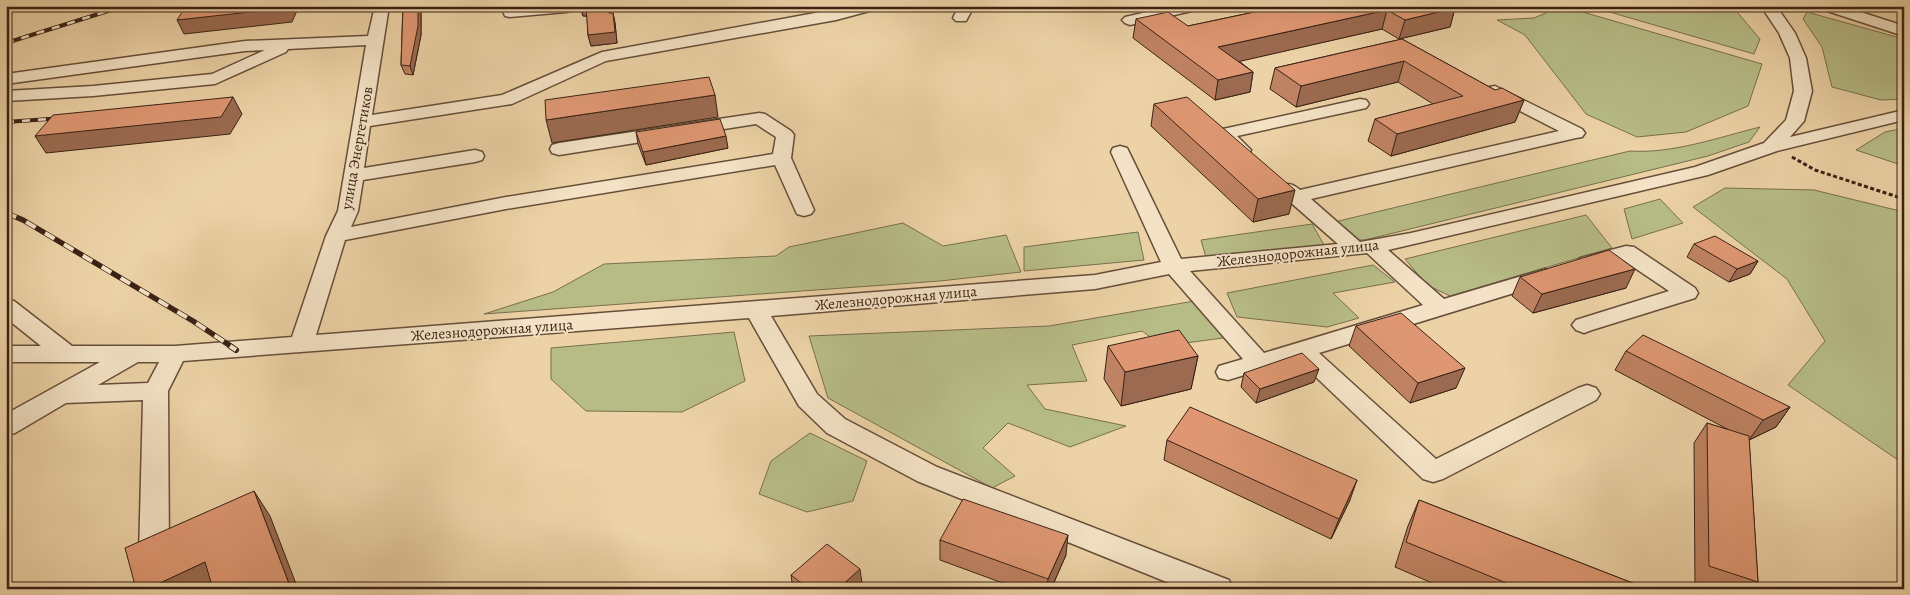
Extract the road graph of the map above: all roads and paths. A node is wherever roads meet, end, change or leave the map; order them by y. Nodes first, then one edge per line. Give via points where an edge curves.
1 (382, 6) edge
2 (508, 6) edge
3 (872, 6) edge
4 (1196, 6) edge
5 (1768, 6) edge
6 (1826, 6) edge
7 (566, 9) edge
8 (1130, 20) dead end
9 (1904, 30) edge
10 (375, 40) junction
11 (292, 44) junction
12 (6, 79) edge
13 (1495, 90) edge
14 (6, 96) edge
15 (1360, 104) dead end
16 (1904, 115) edge
17 (362, 122) junction
18 (1771, 147) junction
19 (559, 149) dead end
20 (1120, 152) dead end
21 (475, 156) dead end
22 (782, 158) junction
23 (1256, 163) edge
24 (353, 176) junction
25 (1276, 180) edge
26 (1296, 197) junction
27 (1904, 199) edge
28 (804, 210) dead end
29 (336, 236) junction
30 (1364, 248) junction
31 (1174, 266) junction
32 (6, 306) edge
33 (1440, 308) junction
34 (756, 310) junction
35 (1584, 325) dead end
36 (302, 344) junction
37 (1301, 350) junction
38 (6, 354) edge
39 (68, 354) junction
40 (133, 354) junction
41 (175, 354) junction
42 (1260, 363) junction
43 (1228, 372) dead end
44 (156, 391) junction
45 (1587, 394) dead end
46 (62, 395) junction
47 (6, 426) edge
48 (154, 555) edge
49 (1218, 589) edge

1 - 10 street, улица Энергетиков
2 - 7 street via 510,13
3 - 17 street via 602,57 506,100
4 - 8 street
5 - 18 street via 1787,33 1798,58 1803,91 1795,121
6 - 9 street
10 - 11 street
10 - 17 street, улица Энергетиков
11 - 12 street via 245,46
11 - 14 street via 215,80
13 - 26 street via 1576,133
15 - 23 street via 1223,134
16 - 18 street, Железнодорожная улица
17 - 24 street, улица Энергетиков
18 - 27 path via 1816,170
18 - 30 street, Железнодорожная улица via 1701,171
19 - 22 street via 759,118 785,135
20 - 31 street
21 - 24 street
22 - 28 street
22 - 29 street via 506,203
24 - 29 street, улица Энергетиков via 348,210
25 - 26 street
26 - 30 street
29 - 36 street, улица Энергетиков
30 - 31 street, Железнодорожная улица
30 - 33 street
31 - 34 street, Железнодорожная улица via 1095,282
31 - 42 street
32 - 39 street
33 - 35 street via 1626,252 1687,293
33 - 37 street
34 - 36 street, Железнодорожная улица
34 - 49 street via 808,400 836,426 927,474
36 - 41 street, Железнодорожная улица
37 - 42 street
37 - 45 street via 1433,472
38 - 39 street, Железнодорожная улица
39 - 40 street, Железнодорожная улица
40 - 41 street, Железнодорожная улица
40 - 46 street
41 - 44 street
42 - 43 street
44 - 46 street
44 - 48 street
46 - 47 street

